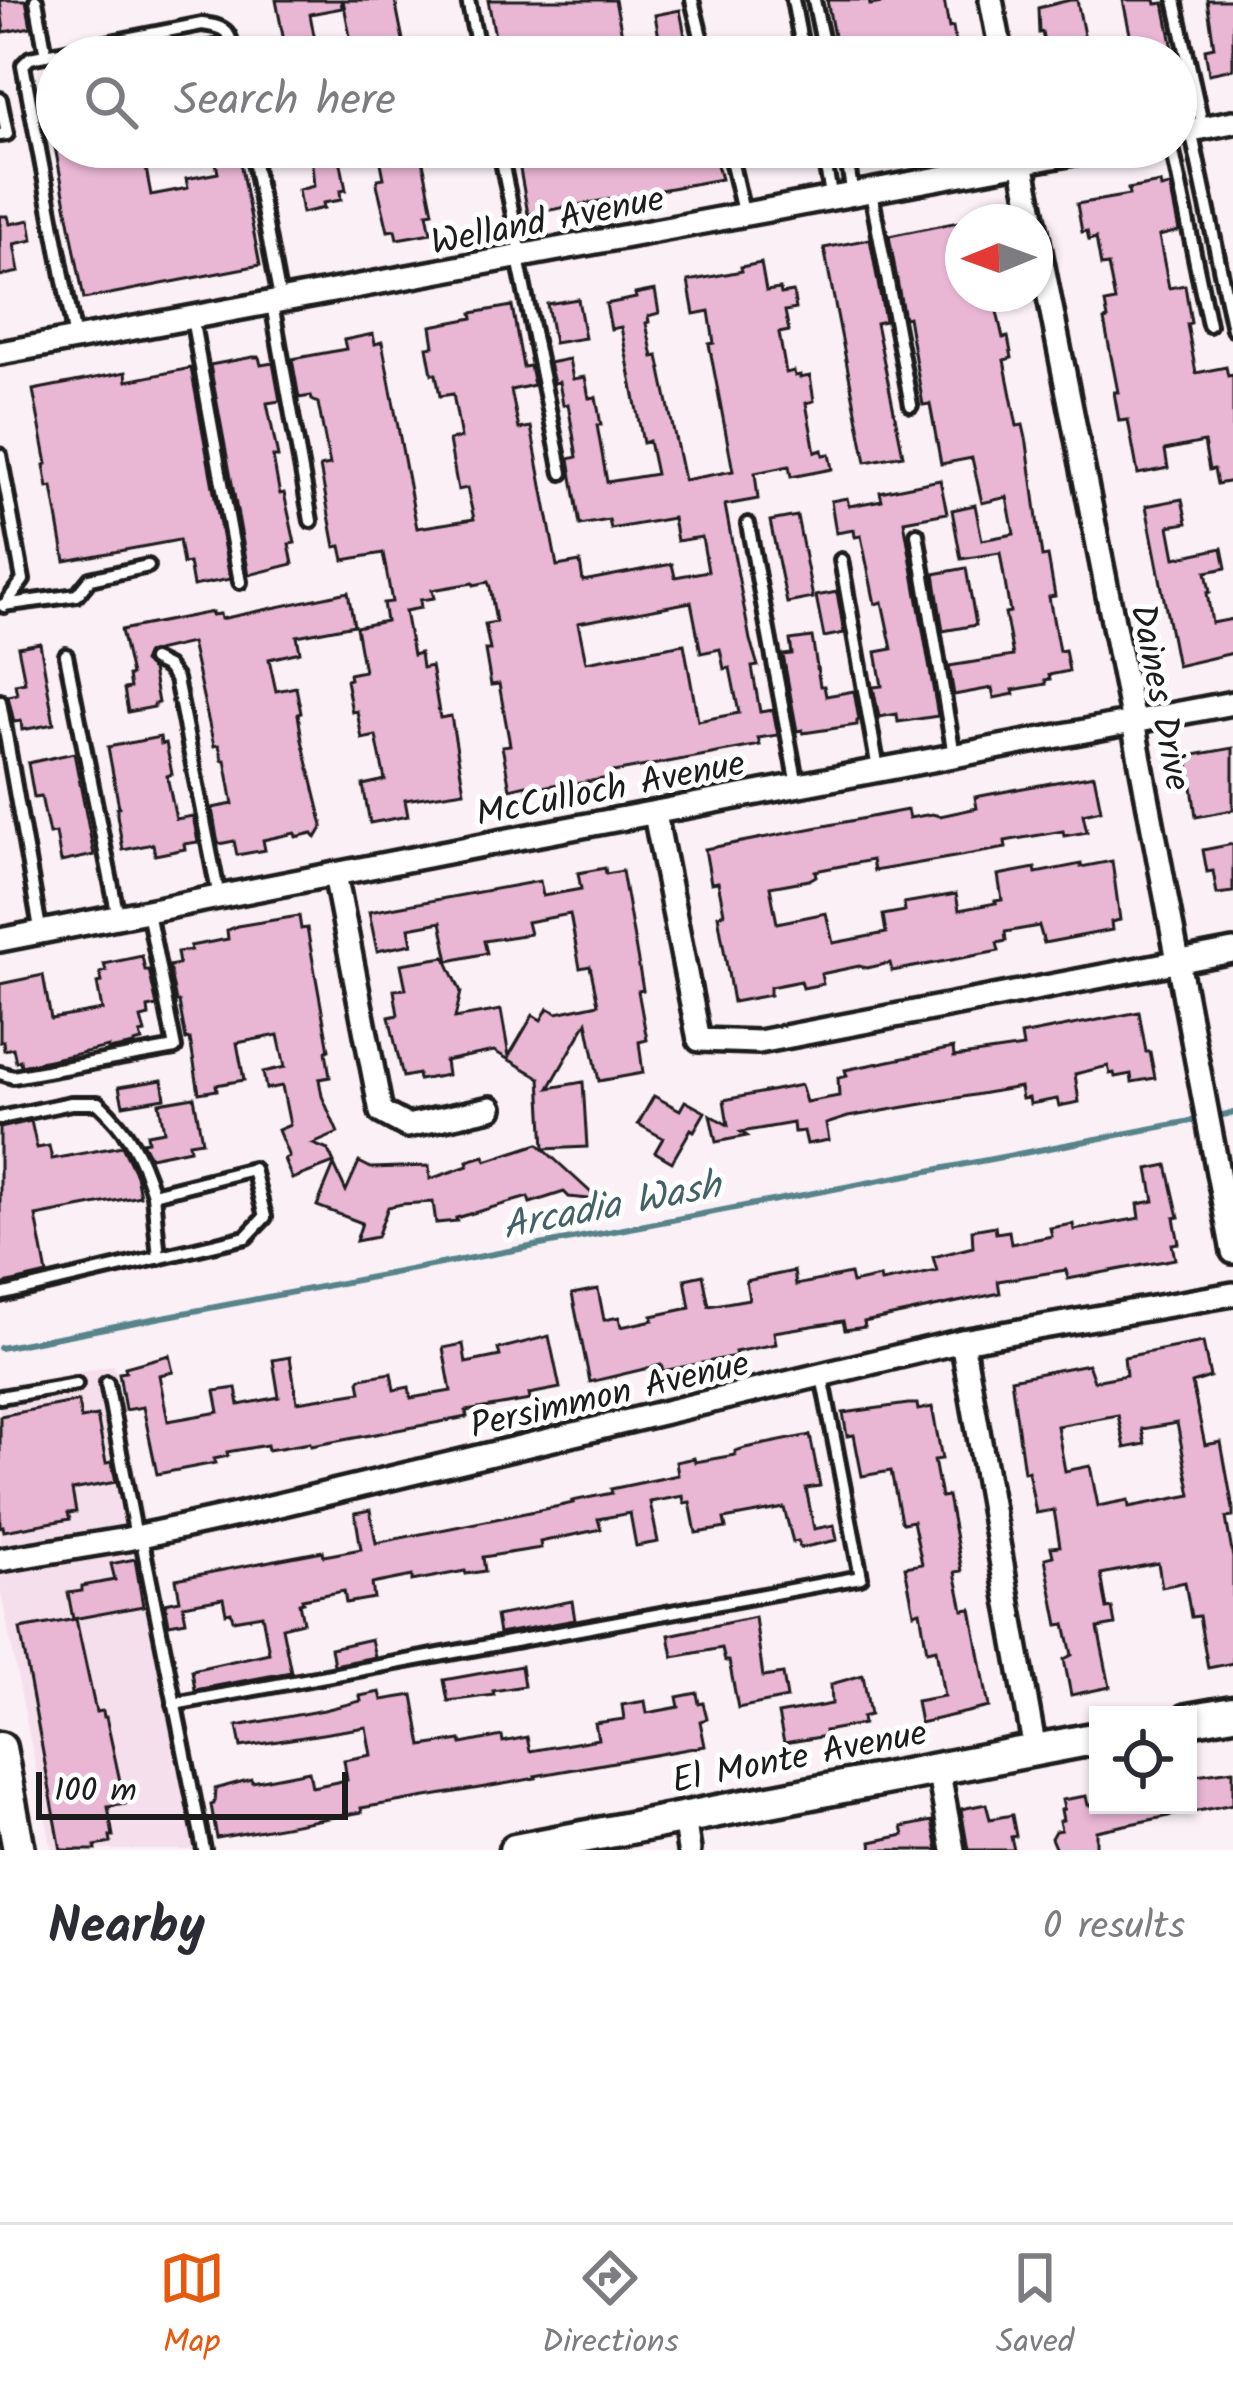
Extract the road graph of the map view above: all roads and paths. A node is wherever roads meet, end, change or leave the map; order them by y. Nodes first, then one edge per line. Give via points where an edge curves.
1 (36, 0) edge
2 (468, 0) edge
3 (692, 0) edge
4 (793, 0) edge
5 (814, 0) edge
6 (991, 0) edge
7 (1174, 0) edge
8 (43, 36) edge
9 (142, 36) edge
10 (230, 36) edge
11 (476, 36) edge
12 (701, 36) edge
13 (800, 36) edge
14 (822, 36) edge
15 (998, 36) edge
16 (1178, 36) edge
17 (36, 57) edge
18 (0, 98) edge
19 (1233, 122) edge
20 (1197, 129) edge
21 (36, 134) edge
22 (0, 135) edge
23 (1197, 162) edge
24 (42, 168) edge
25 (254, 168) edge
26 (503, 168) edge
27 (733, 168) edge
28 (835, 168) edge
29 (847, 168) edge
30 (967, 168) edge
31 (1024, 168) edge
32 (1176, 168) edge
33 (852, 196) junction
34 (1031, 204) edge
35 (744, 216) junction
36 (520, 258) junction
37 (276, 303) junction
38 (1052, 312) edge
39 (192, 318) junction
40 (1209, 325) dead end
41 (1233, 328) edge
42 (75, 340) junction
43 (0, 353) edge
44 (911, 405) dead end
45 (0, 455) edge
46 (562, 473) dead end
47 (311, 521) dead end
48 (748, 524) dead end
49 (917, 534) dead end
50 (841, 560) dead end
51 (148, 566) dead end
52 (240, 582) dead end
53 (2, 605) edge
54 (66, 655) dead end
55 (153, 660) dead end
56 (0, 701) edge
57 (1233, 703) edge
58 (1133, 722) junction
59 (954, 755) junction
60 (878, 770) junction
61 (797, 785) junction
62 (655, 814) junction
63 (335, 874) junction
64 (219, 897) junction
65 (148, 912) junction
66 (118, 917) junction
67 (41, 934) junction
68 (0, 940) edge
69 (1233, 951) edge
70 (1179, 962) junction
71 (0, 1073) edge
72 (491, 1108) dead end
73 (0, 1118) edge
74 (153, 1193) junction
75 (1233, 1252) edge
76 (159, 1258) junction
77 (1233, 1294) edge
78 (0, 1295) edge
79 (962, 1341) junction
80 (822, 1376) junction
81 (106, 1383) dead end
82 (76, 1384) dead end
83 (0, 1397) edge
84 (138, 1536) junction
85 (0, 1560) edge
86 (174, 1704) junction
87 (1233, 1712) edge
88 (1197, 1718) edge
89 (1089, 1740) edge
90 (0, 1748) edge
91 (1035, 1750) junction
92 (938, 1768) junction
93 (684, 1817) junction
94 (19, 1850) edge
95 (204, 1850) edge
96 (515, 1850) edge
97 (689, 1850) edge
98 (953, 1850) edge

1 - 8 lane
2 - 11 lane
3 - 12 lane
4 - 13 lane
5 - 14 lane
6 - 15 street
7 - 16 lane
9 - 10 lane via 202,24
17 - 21 lane via 23,65
18 - 22 lane via 7,134
19 - 20 street
23 - 41 lane
24 - 42 lane
25 - 37 lane
26 - 36 lane
27 - 35 lane
28 - 33 lane
29 - 33 lane
30 - 33 street, Welland Avenue
31 - 34 street, Daines Drive
32 - 40 lane
33 - 35 street, Welland Avenue
33 - 44 lane
35 - 36 street, Welland Avenue
36 - 37 street, Welland Avenue
36 - 46 lane
37 - 39 street, Welland Avenue
37 - 47 lane
38 - 58 street, Daines Drive
39 - 42 street, Welland Avenue
39 - 52 lane
42 - 43 street, Welland Avenue
45 - 53 lane via 23,580
48 - 61 lane
49 - 59 lane
50 - 60 lane
51 - 53 lane via 90,579 77,595
54 - 66 lane
55 - 64 lane via 176,679
56 - 67 lane
57 - 58 street, McCulloch Avenue
58 - 59 street, McCulloch Avenue
58 - 70 street, Daines Drive
59 - 60 street, McCulloch Avenue
60 - 61 street, McCulloch Avenue
61 - 62 street, McCulloch Avenue
62 - 63 street, McCulloch Avenue
62 - 70 street via 699,1040 759,1042
63 - 64 street, McCulloch Avenue
63 - 72 street via 381,1112 407,1126
64 - 65 street, McCulloch Avenue
65 - 66 street, McCulloch Avenue
65 - 71 lane via 175,1048 23,1076
66 - 67 street, McCulloch Avenue
67 - 68 street, McCulloch Avenue
69 - 70 street
70 - 75 street, Daines Drive
73 - 74 lane via 98,1103 124,1127
74 - 76 lane
74 - 76 lane via 253,1169 265,1217 246,1237
76 - 78 lane
77 - 79 street, Persimmon Avenue
79 - 80 street, Persimmon Avenue
79 - 91 street
80 - 84 street, Persimmon Avenue
80 - 86 lane via 861,1577
81 - 84 lane
82 - 83 lane
84 - 85 street, Persimmon Avenue
84 - 86 lane
86 - 95 lane
87 - 88 street
89 - 91 street, El Monte Avenue
90 - 94 street
91 - 92 street, El Monte Avenue
92 - 93 street, El Monte Avenue
92 - 98 street
93 - 96 street, El Monte Avenue
93 - 97 street

